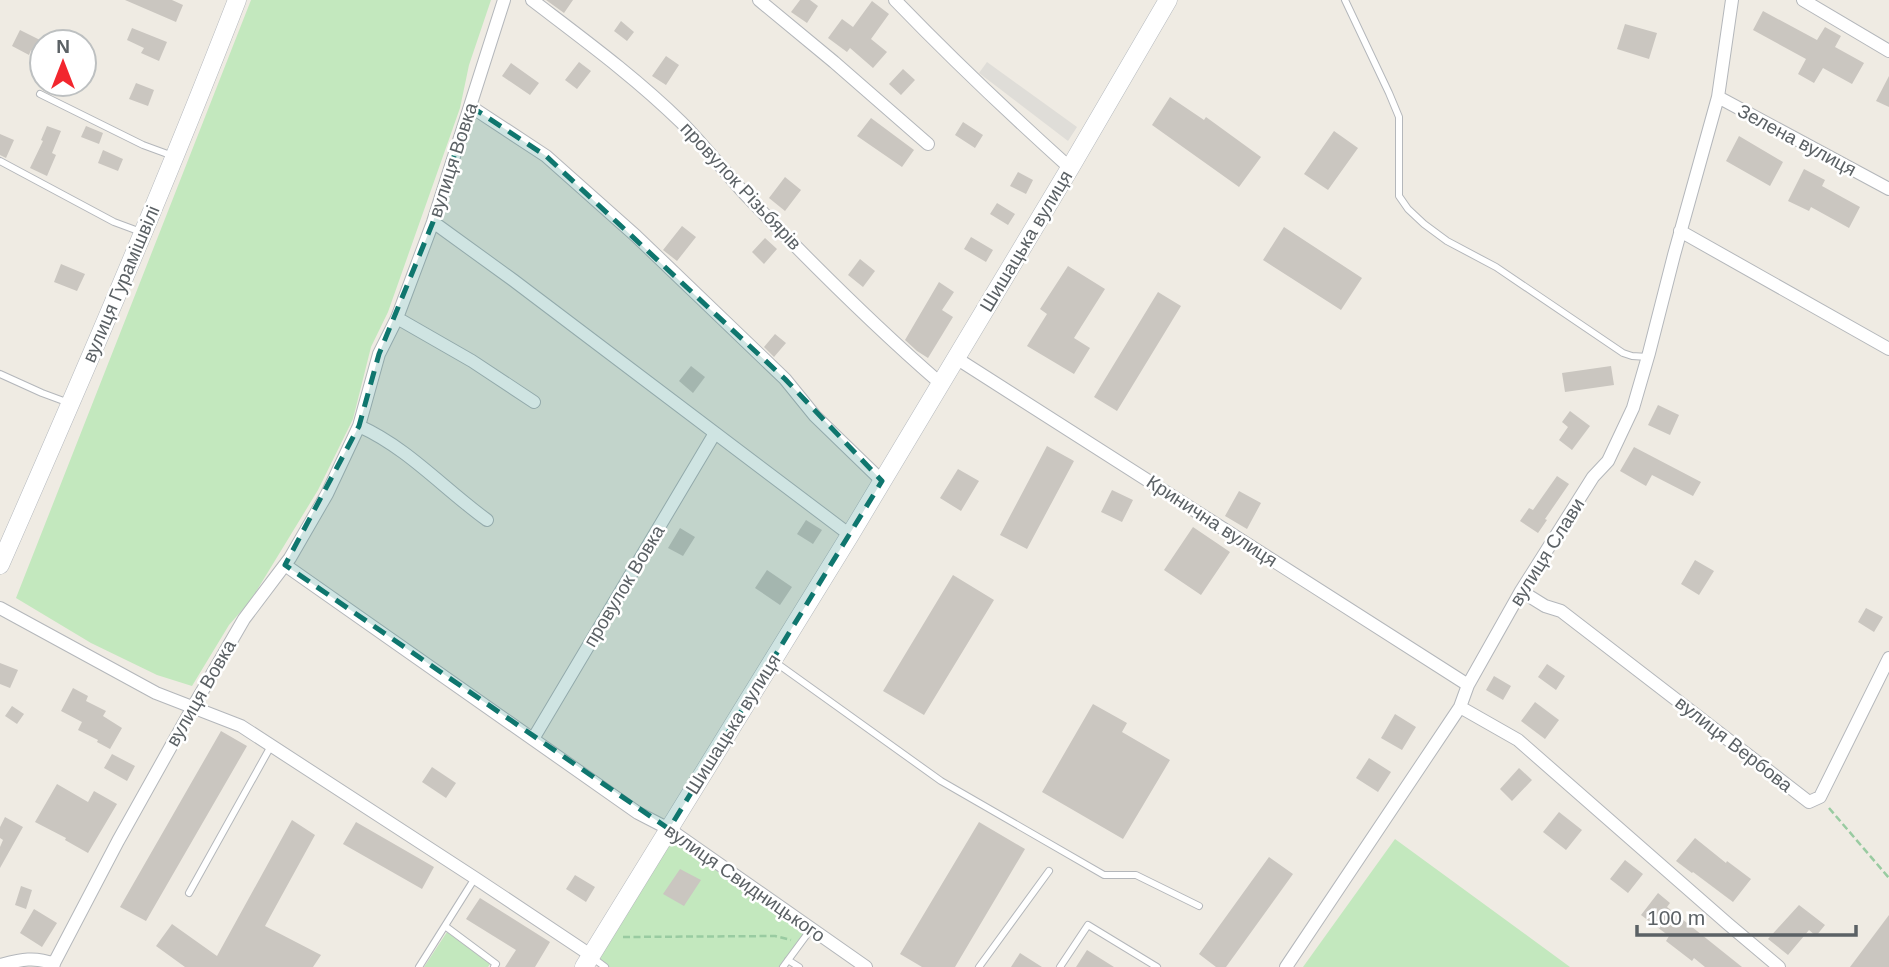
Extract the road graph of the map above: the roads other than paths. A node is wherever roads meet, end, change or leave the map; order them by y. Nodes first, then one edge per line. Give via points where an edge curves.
1 (237, 0) edge
2 (504, 0) edge
3 (532, 0) edge
4 (759, 0) edge
5 (895, 0) edge
6 (1168, 0) edge
7 (1345, 0) edge
8 (1732, 0) edge
9 (1803, 0) edge
10 (1889, 51) edge
11 (1718, 97) junction
12 (48, 98) edge
13 (470, 106) junction
14 (928, 144) dead end
15 (175, 156) junction
16 (0, 161) edge
17 (1070, 167) junction
18 (1889, 189) edge
19 (433, 222) junction
20 (143, 232) junction
21 (1681, 232) junction
22 (397, 318) junction
23 (1889, 349) edge
24 (1648, 357) junction
25 (956, 358) junction
26 (0, 374) edge
27 (940, 383) junction
28 (534, 402) dead end
29 (71, 403) junction
30 (359, 426) junction
31 (715, 433) junction
32 (882, 481) junction
33 (487, 520) dead end
34 (850, 535) junction
35 (0, 565) edge
36 (285, 565) junction
37 (1521, 591) junction
38 (0, 608) edge
39 (1889, 658) edge
40 (773, 661) junction
41 (1468, 685) junction
42 (193, 707) junction
43 (1460, 707) junction
44 (533, 739) junction
45 (271, 746) junction
46 (663, 826) junction
47 (1049, 871) dead end
48 (475, 878) junction
49 (189, 893) dead end
50 (1199, 906) dead end
51 (445, 926) junction
52 (811, 929) junction
53 (788, 960) junction
54 (594, 963) edge
55 (0, 965) edge
56 (53, 966) edge
57 (419, 967) edge
58 (494, 967) edge
59 (783, 967) edge
60 (799, 967) edge
61 (866, 967) edge
62 (979, 967) edge
63 (1059, 967) edge
64 (1157, 967) edge
65 (1286, 967) edge
66 (1779, 967) edge

1 - 15 street, вулиця Гурамішвілі
2 - 13 street, вулиця Вовка
3 - 27 street, провулок Різьбярів via 682,123 780,229
4 - 14 street
5 - 17 street
6 - 17 street, Шишацька вулиця
7 - 24 lane via 1399,117 1399,197 1408,209 1447,241 1496,267 1623,353
8 - 11 street, Зелена вулиця
9 - 10 street
11 - 18 street, Зелена вулиця
11 - 21 street, вулиця Слави
12 - 15 lane
13 - 19 street, вулиця Вовка
13 - 32 street via 546,156 636,236 785,379 815,416
15 - 20 street, вулиця Гурамішвілі
16 - 20 lane via 114,222
17 - 25 street, Шишацька вулиця
19 - 22 street, вулиця Вовка
19 - 31 street
20 - 29 street, вулиця Гурамішвілі
21 - 23 street
21 - 24 street, вулиця Слави
22 - 28 street
22 - 30 street, вулиця Вовка via 379,354
24 - 37 street, вулиця Слави via 1633,408 1608,461 1593,477
25 - 27 street, Шишацька вулиця
25 - 41 street, Кринична вулиця
26 - 29 lane
27 - 32 street, Шишацька вулиця
29 - 35 street, вулиця Гурамішвілі
30 - 33 street via 377,434
30 - 36 street, вулиця Вовка via 327,494
31 - 34 street
31 - 44 street, провулок Вовка
32 - 34 street, Шишацька вулиця
34 - 40 street, Шишацька вулиця
36 - 42 street, вулиця Вовка via 244,619
36 - 44 street, вулиця Свидницького
37 - 39 street, вулиця Вербова via 1561,611 1809,802 1820,797
37 - 41 street, вулиця Слави
38 - 42 street via 156,693
40 - 46 street, Шишацька вулиця
40 - 50 lane via 941,781 1104,874 1136,876
41 - 43 street, вулиця Слави
42 - 45 street via 242,726
42 - 56 street, вулиця Вовка
43 - 65 street, вулиця Слави
43 - 66 street via 1518,740
44 - 46 street, вулиця Свидницького
45 - 48 street
45 - 49 lane
46 - 52 street, вулиця Свидницького
46 - 54 street, Шишацька вулиця via 607,927
47 - 62 lane
48 - 51 lane
48 - 54 street
51 - 57 lane
51 - 58 lane via 496,964
52 - 53 lane
52 - 61 street, вулиця Свидницького
53 - 59 lane
53 - 60 lane
55 - 56 street via 42,959
63 - 64 lane via 1088,925

